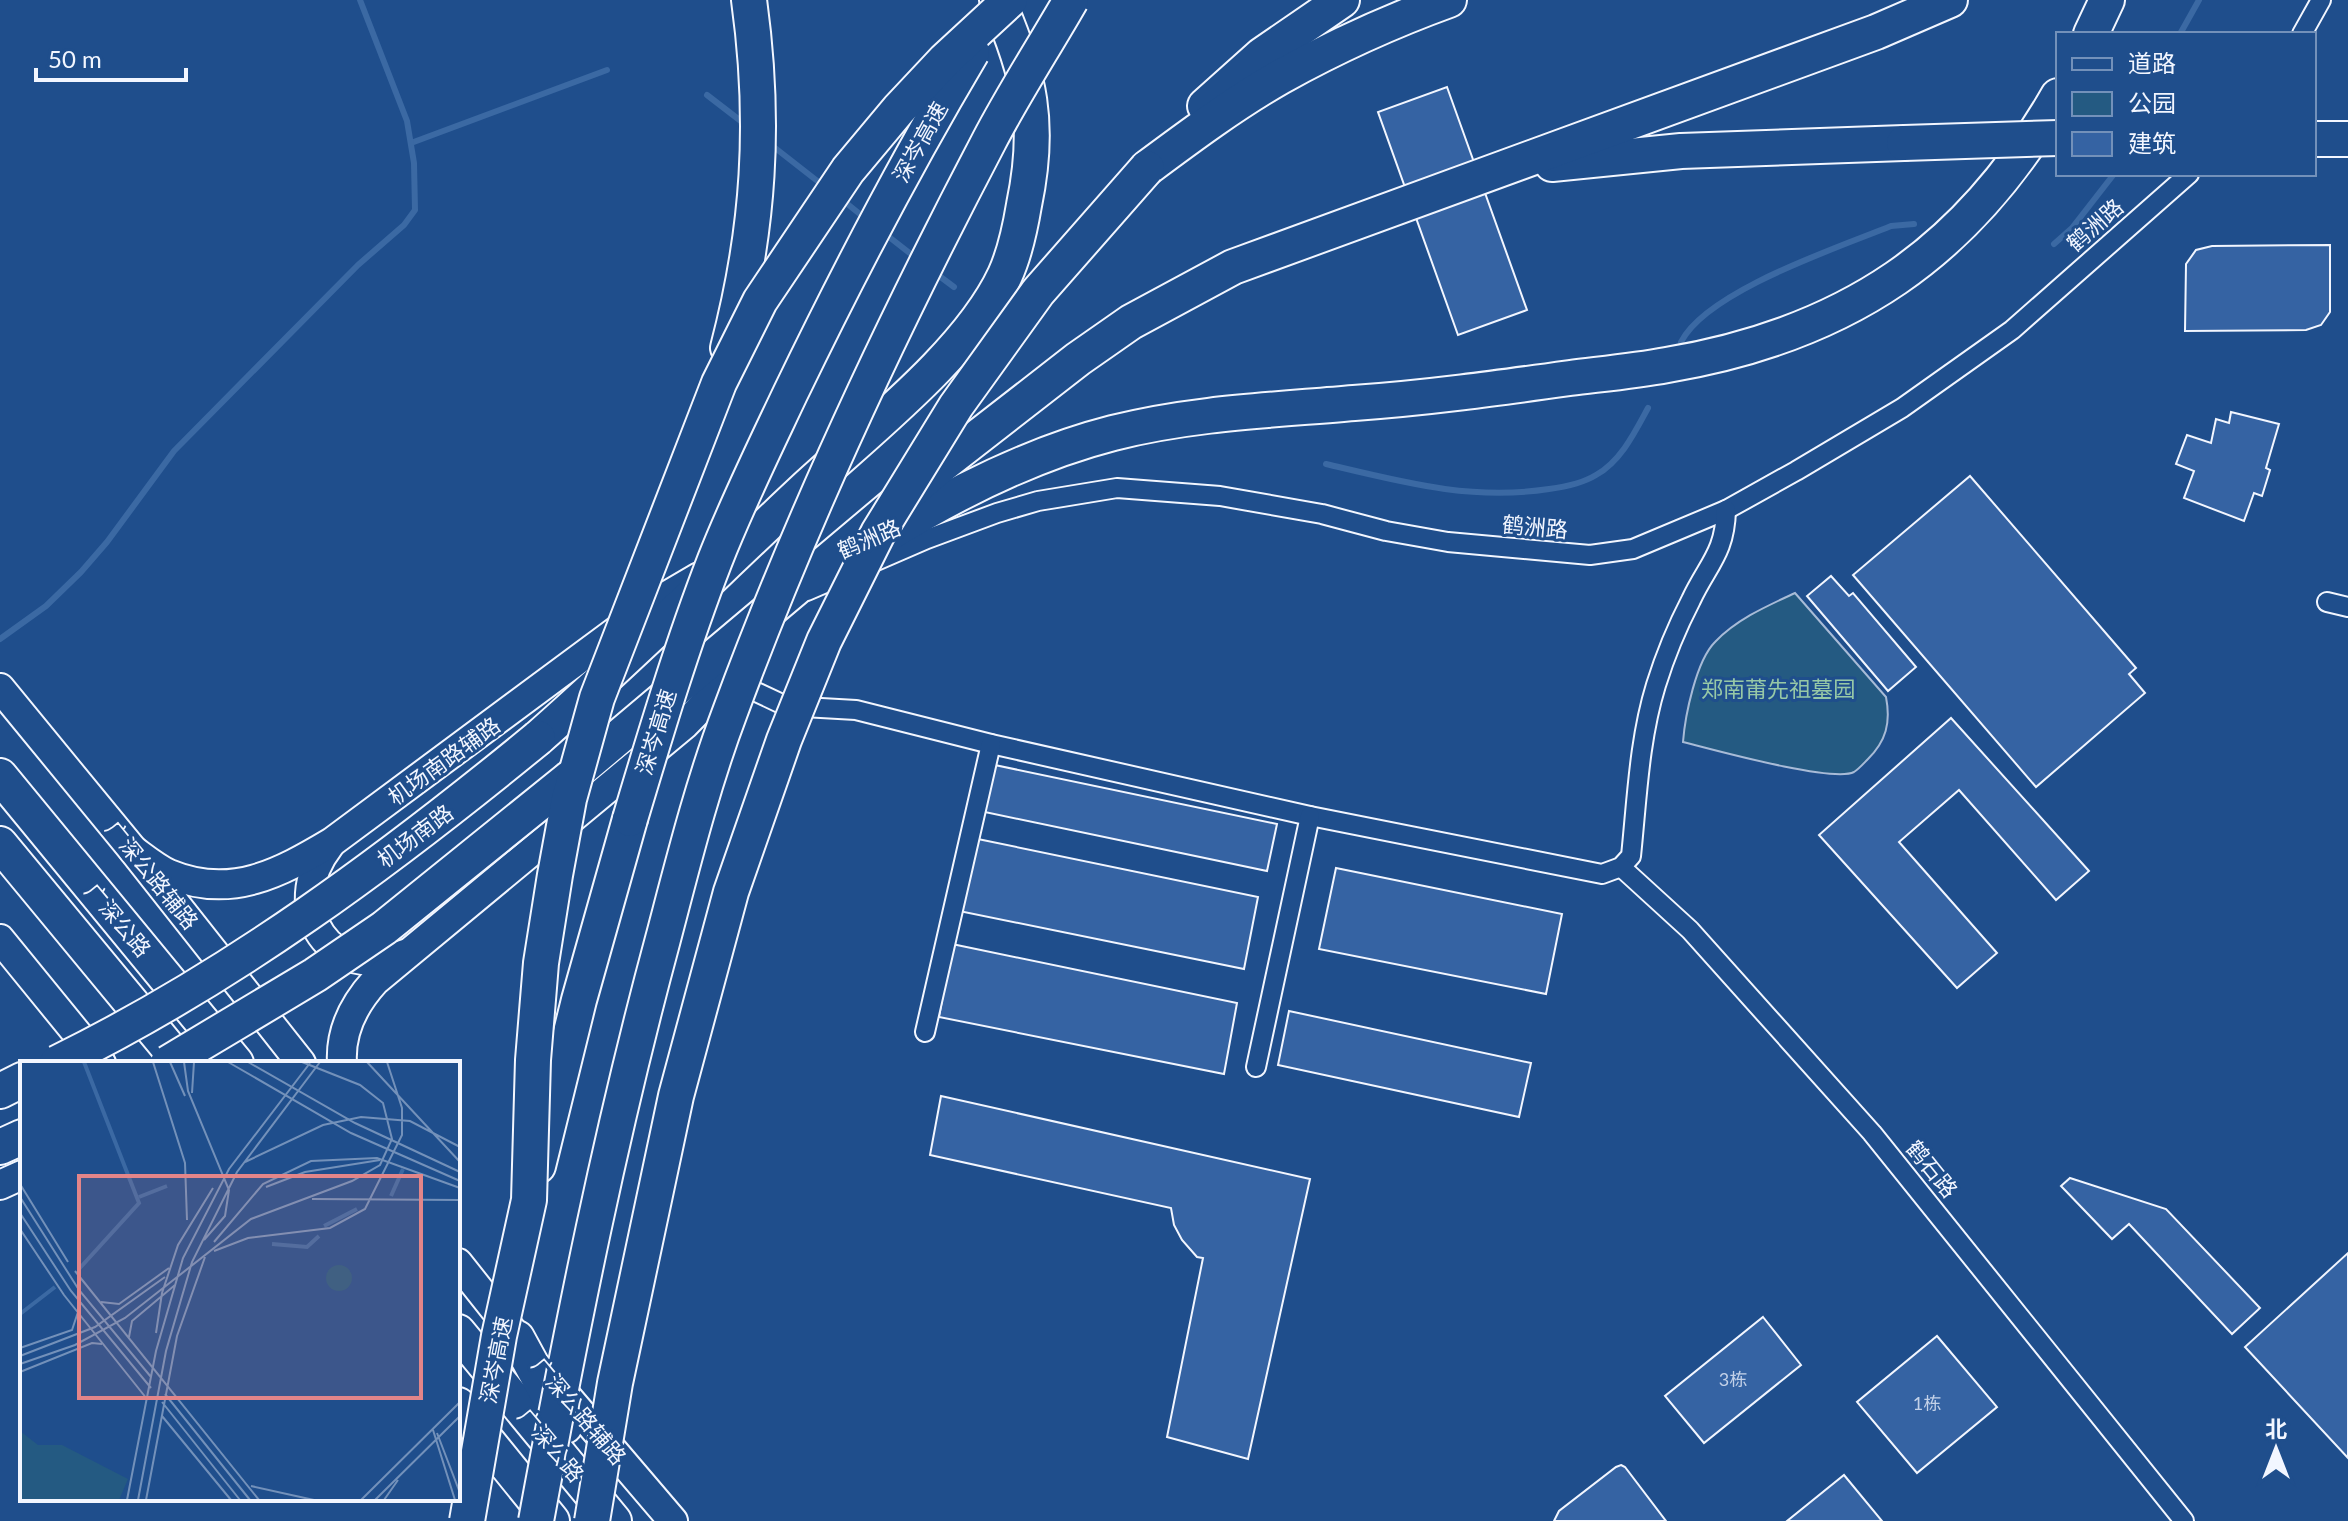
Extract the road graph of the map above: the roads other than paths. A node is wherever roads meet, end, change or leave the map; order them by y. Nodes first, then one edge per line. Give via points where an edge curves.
1 (749, 0) edge
2 (1000, 0) edge
3 (1010, 0) edge
4 (1071, 0) edge
5 (1342, 0) edge
6 (1449, 0) edge
7 (1950, 0) edge
8 (2107, 0) edge
9 (2321, 0) edge
10 (2092, 32) edge
11 (2303, 32) edge
12 (2056, 99) edge
13 (2056, 138) edge
14 (2316, 139) edge
15 (2348, 139) edge
16 (1147, 168) junction
17 (1484, 175) junction
18 (2187, 176) edge
19 (719, 383) junction
20 (1726, 510) junction
21 (734, 555) junction
22 (783, 602) junction
23 (2327, 602) dead end
24 (2348, 607) edge
25 (729, 679) junction
26 (0, 688) edge
27 (991, 744) junction
28 (0, 776) edge
29 (1310, 816) junction
30 (332, 842) junction
31 (0, 844) edge
32 (133, 850) junction
33 (1621, 867) junction
34 (0, 939) edge
35 (408, 953) junction
36 (925, 1032) dead end
37 (61, 1061) edge
38 (99, 1061) edge
39 (171, 1061) edge
40 (179, 1061) edge
41 (234, 1061) edge
42 (299, 1061) edge
43 (342, 1061) edge
44 (1256, 1067) dead end
45 (20, 1081) edge
46 (0, 1091) edge
47 (20, 1138) edge
48 (0, 1147) edge
49 (20, 1176) edge
50 (0, 1185) edge
51 (529, 1200) junction
52 (460, 1266) edge
53 (460, 1334) edge
54 (517, 1338) junction
55 (460, 1407) edge
56 (453, 1501) edge
57 (468, 1521) edge
58 (536, 1521) edge
59 (552, 1521) edge
60 (592, 1521) edge
61 (615, 1521) edge
62 (673, 1521) edge
63 (2184, 1521) edge

1 - 19 highway, bridge via 759,94 754,219 744,288
2 - 21 highway, 机场南路 via 1030,94 1033,133 1032,167 1006,273 977,320 939,364
2 - 51 highway, 深岑高速, bridge via 836,299 716,558 630,819
3 - 19 highway, bridge via 936,69 848,170 760,301
4 - 58 highway, bridge via 990,138 898,323 831,464 729,715 643,1014 590,1244
5 - 16 highway via 1262,55 1210,100
6 - 16 highway via 1345,43 1279,78
7 - 17 highway
8 - 10 highway
9 - 11 street
12 - 22 highway via 2024,150 1966,222 1923,259 1882,288 1779,337 1668,365 1423,398 1226,415 1113,433 1030,460 972,488
13 - 17 highway, bridge via 1681,151
14 - 15 highway
16 - 60 highway, bridge via 1038,292 956,406 878,533 824,641 731,892 676,1096 615,1383
17 - 22 highway via 1233,267 1131,322 943,464
18 - 20 street, 鹤洲路 via 2012,330 1902,408
19 - 51 highway, bridge via 597,698 569,799 541,963
20 - 22 street, 鹤洲路 via 1633,549 1590,555 1448,542 1220,496 1117,488 997,513
20 - 33 street via 1720,551 1671,642 1655,687 1642,745 1631,856
21 - 30 main road, 机场南路辅路 via 653,604
21 - 37 highway, 机场南路, bridge via 612,673 430,826 289,929
22 - 25 main road
22 - 39 highway, bridge via 384,928
23 - 24 street
25 - 27 street via 786,706 856,710
25 - 35 main road via 684,725
26 - 32 main road, 广深公路辅路
27 - 29 street
27 - 36 street
28 - 41 highway, 广深公路
29 - 33 street via 1602,874
29 - 44 street
30 - 32 main road, 机场南路辅路 via 278,873 227,884 166,873
30 - 35 main road via 311,876 308,893 316,927 340,952 357,959 392,959
31 - 40 highway, 广深公路
32 - 42 main road, 广深公路辅路
33 - 63 street, 鹤石路 via 1690,930 1872,1133
34 - 38 main road
35 - 43 main road via 355,1007 343,1039
45 - 46 highway
47 - 48 highway
49 - 50 main road
51 - 57 highway, 深岑高速, bridge via 499,1336
52 - 54 main road, 广深公路辅路
53 - 61 highway, 广深公路
54 - 61 highway
54 - 62 main road, 广深公路辅路
55 - 59 highway, 广深公路
56 - 57 main road

